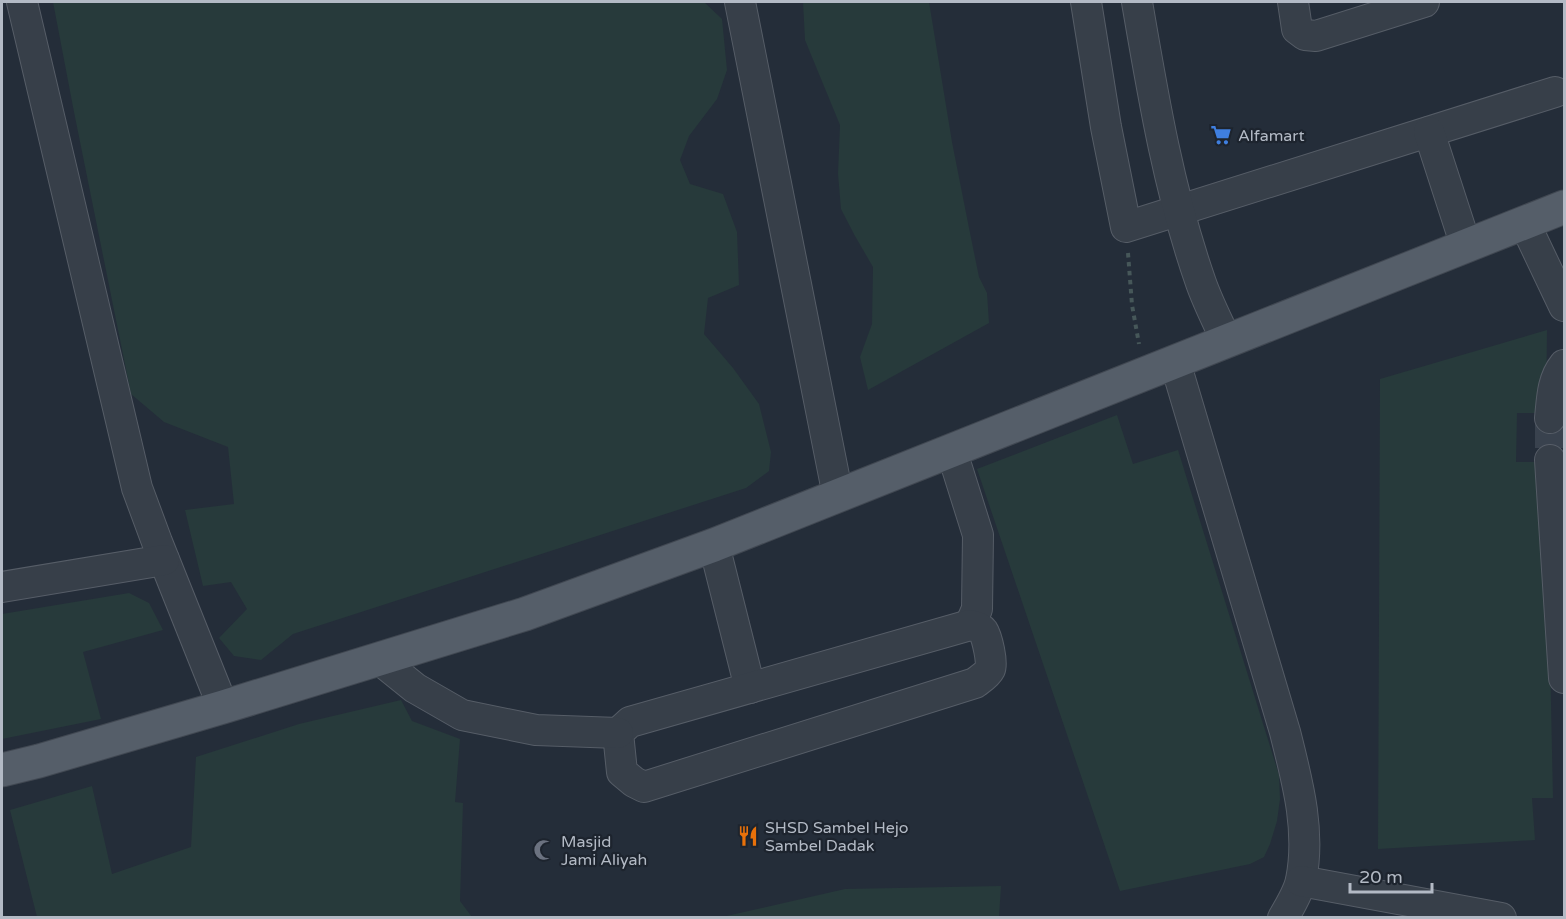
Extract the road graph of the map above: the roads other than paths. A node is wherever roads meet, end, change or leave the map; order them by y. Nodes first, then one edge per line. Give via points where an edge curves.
1 (22, 2) edge
2 (740, 2) edge
3 (1086, 2) edge
4 (1137, 2) edge
5 (1422, 2) edge
6 (1295, 15) edge
7 (1555, 92) dead end
8 (1429, 132) junction
9 (1564, 207) edge
10 (1179, 212) junction
11 (1524, 222) junction
12 (1466, 246) junction
13 (1564, 306) edge
14 (1227, 342) junction
15 (1175, 362) junction
16 (1564, 365) edge
17 (1550, 418) tunnel mouth
18 (950, 451) junction
19 (1550, 460) tunnel mouth
20 (838, 496) junction
21 (714, 545) junction
22 (164, 560) junction
23 (2, 587) edge
24 (970, 625) junction
25 (1563, 641) edge
26 (379, 659) junction
27 (1564, 678) edge
28 (750, 688) junction
29 (223, 706) junction
30 (618, 733) junction
31 (2, 770) edge
32 (1301, 881) junction
33 (1283, 918) edge
34 (1501, 918) edge

1 - 22 street via 137,488
2 - 20 street
3 - 10 street via 1126,227
4 - 10 street
5 - 6 street via 1316,36 1305,35
7 - 8 street
8 - 10 street
8 - 12 street
9 - 11 main road
10 - 14 street via 1202,285
11 - 12 main road
11 - 13 street
12 - 14 main road
14 - 15 main road
15 - 18 main road
15 - 32 street via 1295,771 1305,831
16 - 17 street via 1557,374
18 - 20 main road
18 - 24 street via 978,535 977,609
19 - 25 street
20 - 21 main road
21 - 26 main road via 525,614
21 - 28 street
22 - 23 street
22 - 29 street
24 - 28 street
24 - 30 street via 984,631 992,661 991,668 975,683 644,787 622,772
25 - 27 street
26 - 29 main road
26 - 30 street via 415,688 462,715 536,730
28 - 30 street via 630,722
29 - 31 main road
32 - 33 street
32 - 34 street

